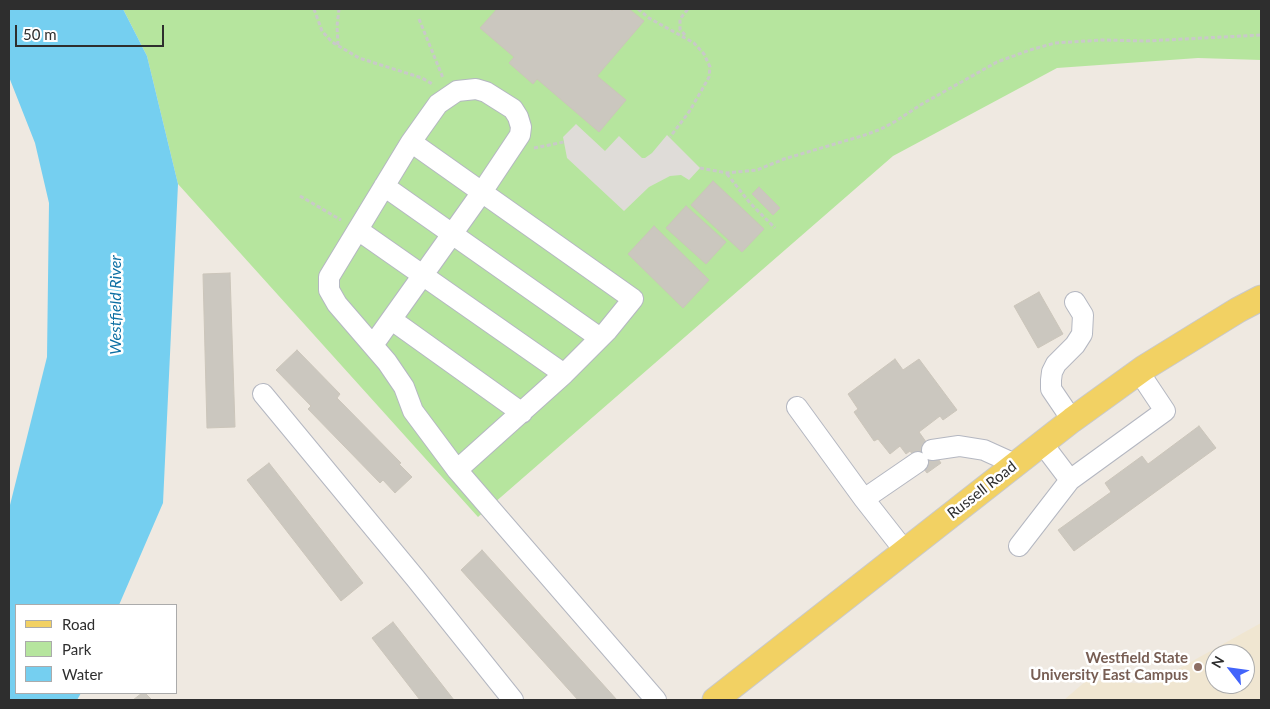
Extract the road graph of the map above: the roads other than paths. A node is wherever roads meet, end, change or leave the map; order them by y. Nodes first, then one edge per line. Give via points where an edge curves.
1 (411, 142) junction
2 (384, 186) junction
3 (482, 192) junction
4 (358, 230) junction
5 (453, 234) junction
6 (423, 276) junction
7 (1261, 298) edge
8 (1075, 302) dead end
9 (392, 320) junction
10 (600, 338) junction
11 (373, 346) junction
12 (1139, 372) junction
13 (564, 374) junction
14 (263, 394) dead end
15 (796, 407) dead end
16 (522, 413) junction
17 (1072, 420) junction
18 (1042, 443) junction
19 (1015, 464) junction
20 (458, 470) junction
21 (1070, 480) junction
22 (864, 499) junction
23 (1019, 546) dead end
24 (904, 550) junction
25 (513, 700) edge
26 (656, 700) edge
27 (715, 700) edge

1 - 2 lane
1 - 3 lane
1 - 3 lane via 438,104 457,90 486,92 507,104 518,118 520,135
2 - 4 lane
2 - 5 lane
3 - 5 lane
3 - 10 lane via 633,300
4 - 6 lane
4 - 11 lane via 329,277 329,290
5 - 6 lane
5 - 10 lane
6 - 9 lane
6 - 13 lane
7 - 12 main road, Russell Road
8 - 17 lane via 1083,315 1082,334 1056,364 1051,380 1052,389
9 - 11 lane
9 - 16 lane
10 - 13 lane
11 - 20 lane via 404,387 413,411
12 - 17 main road, Russell Road
12 - 21 lane via 1165,411
13 - 16 lane
14 - 25 lane
15 - 22 lane
16 - 20 lane
17 - 18 main road, Russell Road
18 - 19 main road, Russell Road
18 - 21 lane
19 - 22 lane via 984,450 960,446 925,456
19 - 24 main road, Russell Road
20 - 26 lane
21 - 23 lane
22 - 24 lane
24 - 27 main road, Russell Road

